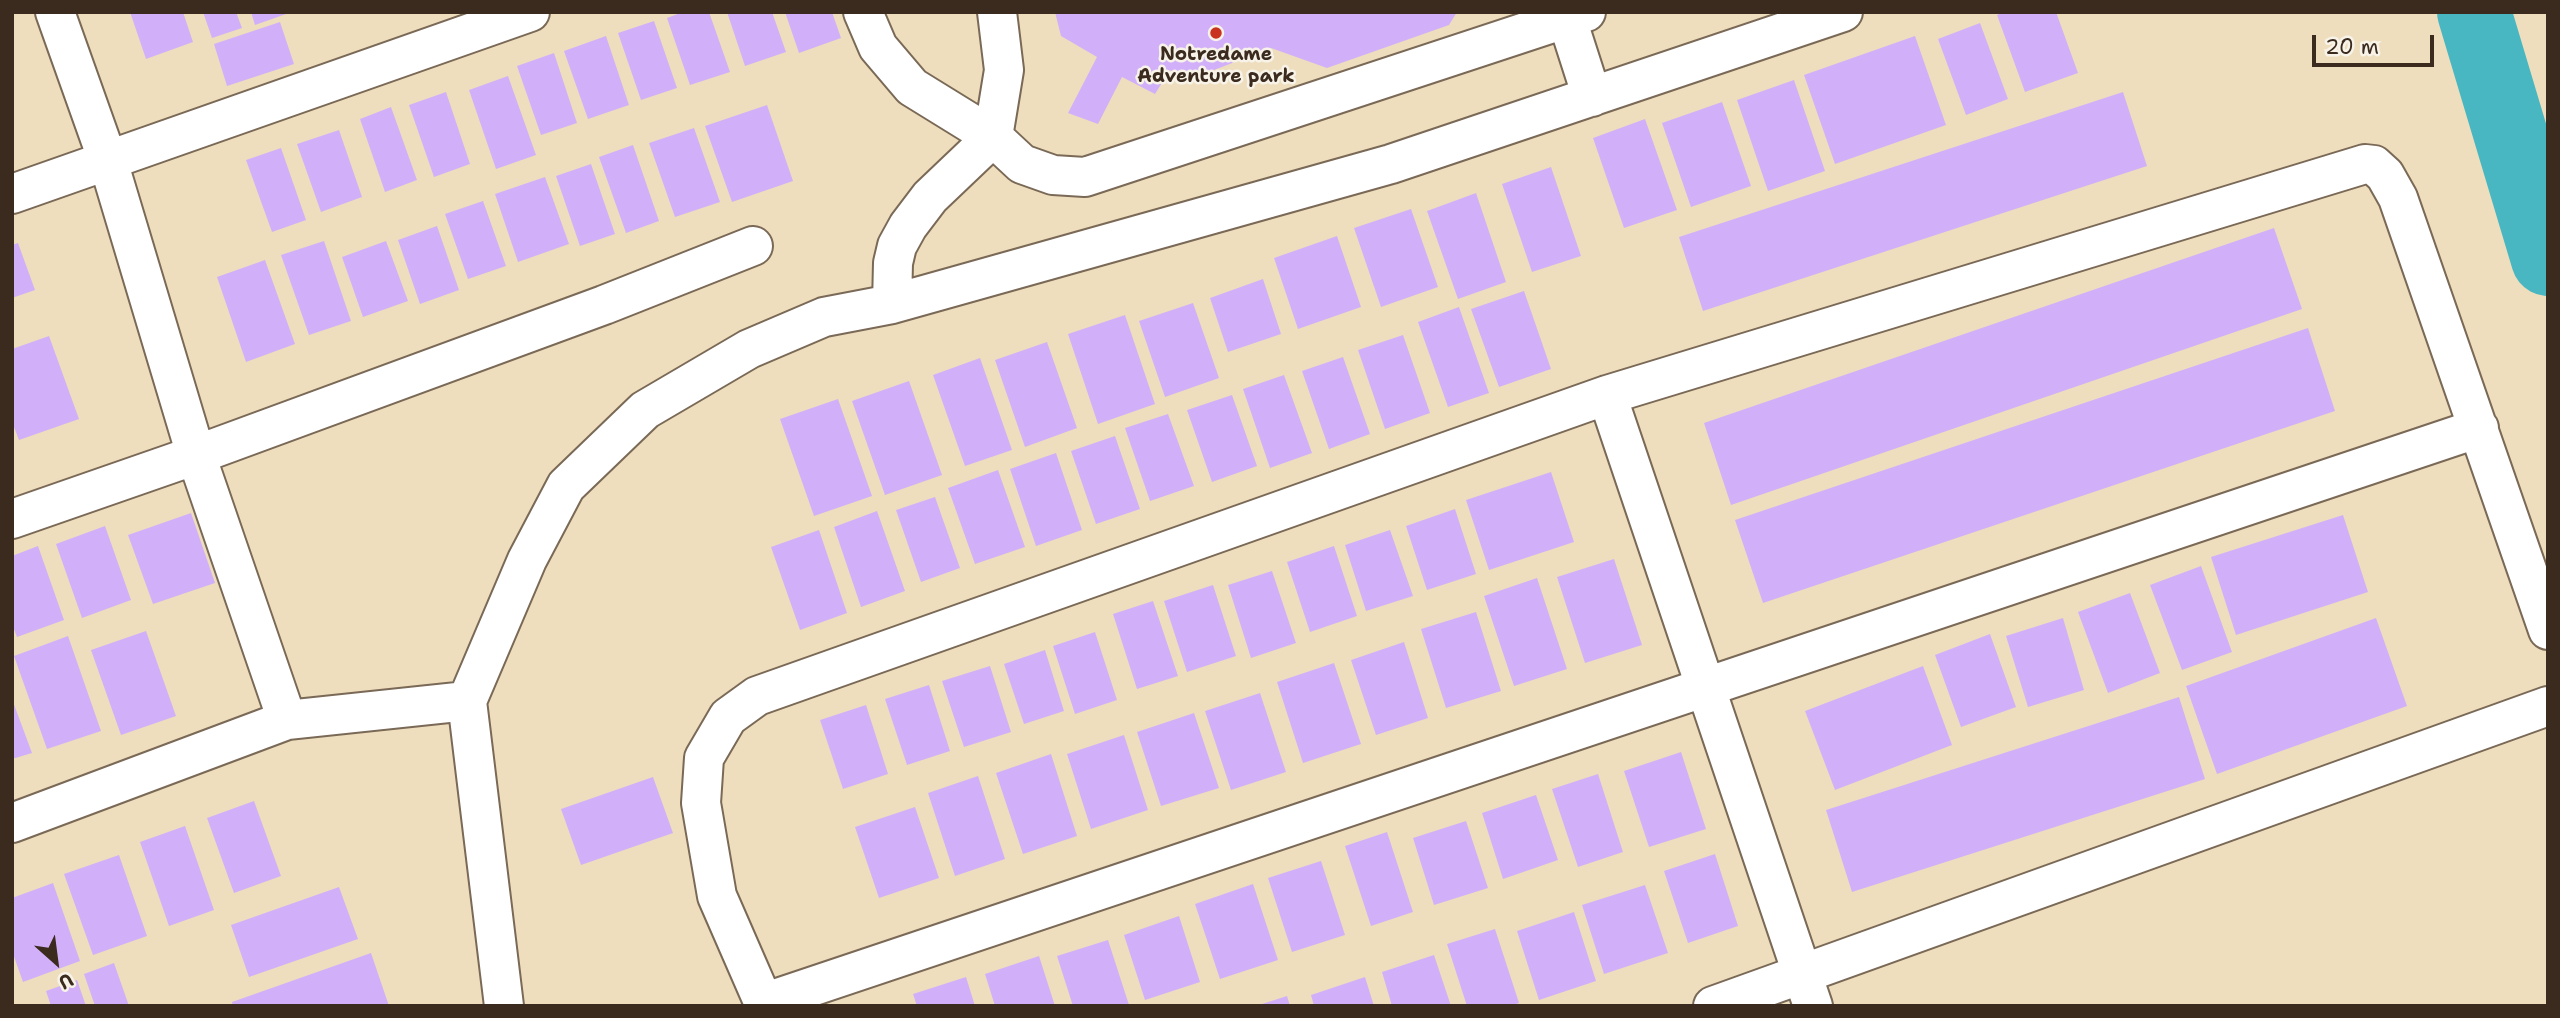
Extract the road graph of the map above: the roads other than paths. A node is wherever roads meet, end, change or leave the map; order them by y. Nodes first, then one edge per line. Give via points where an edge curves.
1 (55, 12) edge
2 (530, 12) edge
3 (863, 12) edge
4 (997, 12) edge
5 (1843, 12) edge
6 (1576, 16) edge
7 (1592, 97) junction
8 (993, 137) junction
9 (108, 161) junction
10 (12, 194) edge
11 (753, 246) dead end
12 (892, 304) junction
13 (1607, 396) junction
14 (2479, 428) junction
15 (196, 455) junction
16 (12, 519) edge
17 (2548, 630) edge
18 (1704, 686) junction
19 (467, 701) junction
20 (2548, 706) edge
21 (288, 720) junction
22 (12, 823) edge
23 (1808, 990) edge
24 (764, 1004) edge
25 (504, 1006) edge
26 (1713, 1006) edge

1 - 9 street
2 - 9 street
3 - 8 street via 878,47 912,87
4 - 8 street via 1004,70
5 - 7 street
6 - 7 street
6 - 8 street via 1085,177 1054,176 1022,164
7 - 12 street via 1391,164
8 - 12 street via 930,197 908,226 895,254
9 - 10 street
9 - 15 street
11 - 15 street
12 - 19 street via 824,317 748,349 645,410 566,486 527,560
13 - 14 street via 2365,164 2385,175 2398,198
13 - 18 street
13 - 24 street via 757,696 727,717 704,758 701,803 717,896
14 - 17 street
14 - 18 street
15 - 16 street
15 - 21 street
18 - 23 street
18 - 24 street
19 - 21 street
19 - 25 street
20 - 23 street
21 - 22 street
23 - 26 street

